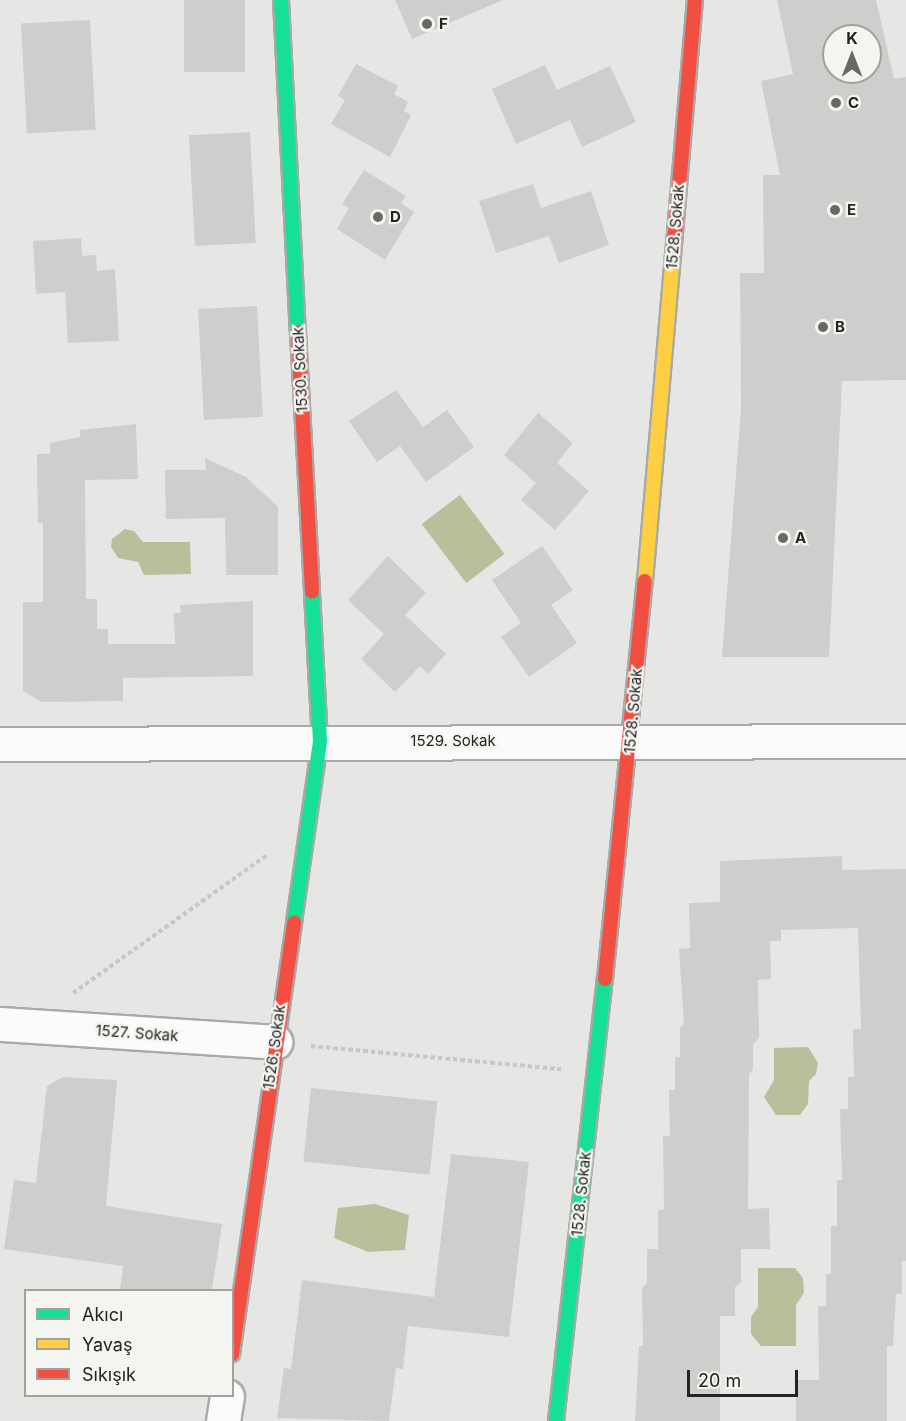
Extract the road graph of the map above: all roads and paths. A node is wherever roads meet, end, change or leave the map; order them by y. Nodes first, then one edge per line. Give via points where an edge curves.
1 (280, 0) edge
2 (695, 0) edge
3 (320, 741) junction
4 (906, 741) edge
5 (631, 742) junction
6 (0, 744) edge
7 (307, 826) junction
8 (14, 1024) edge
9 (274, 1042) junction
10 (595, 1072) junction
11 (234, 1339) edge
12 (227, 1397) edge
13 (224, 1421) edge
14 (556, 1421) edge

1 - 3 street, 1530. Sokak
2 - 5 street, 1528. Sokak
3 - 5 street, 1529. Sokak
3 - 6 street, 1529. Sokak
3 - 7 street, 1526. Sokak
4 - 5 street, 1529. Sokak
5 - 10 street, 1528. Sokak
7 - 8 path
7 - 9 street, 1526. Sokak
8 - 9 street, 1527. Sokak
9 - 10 path
9 - 11 street, 1526. Sokak
10 - 14 street, 1528. Sokak
12 - 13 street

